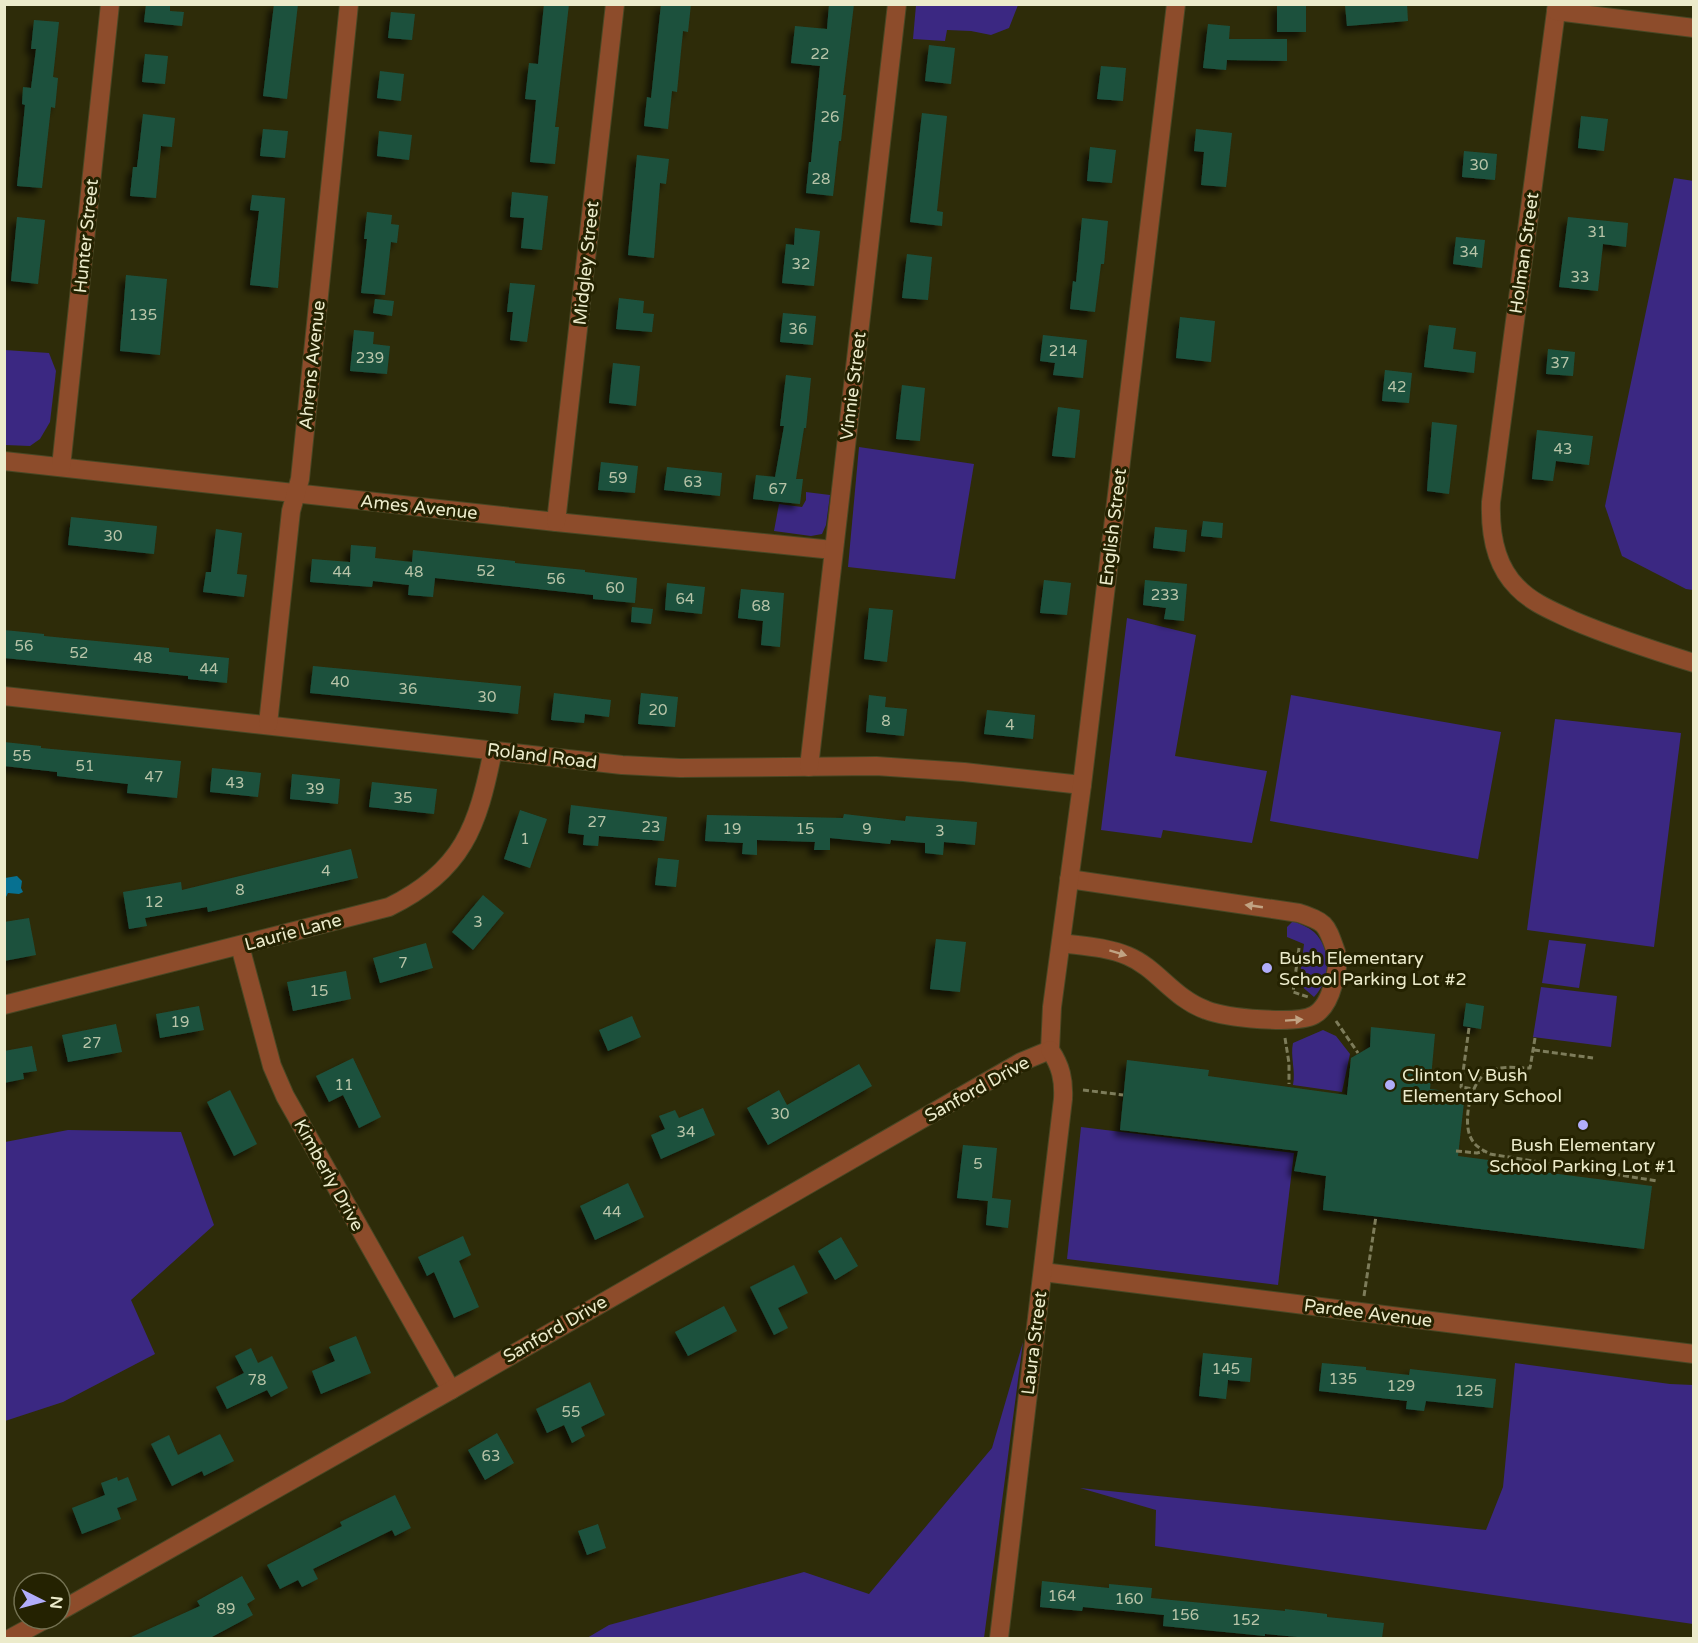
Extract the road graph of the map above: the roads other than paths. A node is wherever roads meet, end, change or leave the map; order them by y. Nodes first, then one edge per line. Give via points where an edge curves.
1 (110, 4) edge
2 (349, 4) edge
3 (615, 4) edge
4 (897, 4) edge
5 (1176, 4) edge
6 (1557, 8) edge
7 (1694, 28) edge
8 (4, 461) edge
9 (61, 467) junction
10 (296, 494) junction
11 (556, 522) junction
12 (833, 550) junction
13 (1694, 663) edge
14 (4, 696) edge
15 (268, 724) junction
16 (493, 750) junction
17 (809, 767) junction
18 (1082, 785) junction
19 (1069, 879) junction
20 (1061, 943) junction
21 (240, 946) junction
22 (4, 1005) edge
23 (1050, 1050) junction
24 (1043, 1272) junction
25 (1694, 1354) edge
26 (451, 1390) junction
27 (72, 1604) edge
28 (1000, 1638) edge

1 - 9 street, Hunter Street
2 - 10 street, Ahrens Avenue
3 - 11 street, Midgley Street
4 - 12 street, Vinnie Street
5 - 18 street, English Street
6 - 7 street
6 - 13 street, Holman Street via 1491,523 1499,559 1516,586 1542,606 1631,644
8 - 9 street, Ames Avenue
9 - 10 street, Ames Avenue
10 - 11 street, Ames Avenue
10 - 15 street, Ahrens Avenue
11 - 12 street, Ames Avenue
12 - 17 street, Vinnie Street
14 - 15 street, Roland Road
15 - 16 street, Roland Road
16 - 17 street, Roland Road via 622,765
16 - 21 street, Laurie Lane via 481,806 469,836 453,861 432,882 389,907
17 - 18 street, Roland Road via 918,768
18 - 19 street, English Street
19 - 20 street, English Street
20 -> 19 street via 1132,957 1182,999 1216,1013 1292,1021 1309,1018 1322,1008 1330,996 1337,955 1321,921 1299,913
20 - 23 street, English Street
21 - 22 street, Laurie Lane
21 - 26 street, Kimberly Drive via 272,1066 285,1096
23 - 24 street, Laura Street via 1059,1064 1064,1088
23 - 26 street, Sanford Drive via 1021,1062
24 - 25 street, Pardee Avenue
24 - 28 street, Laura Street
26 - 27 street, Sanford Drive

